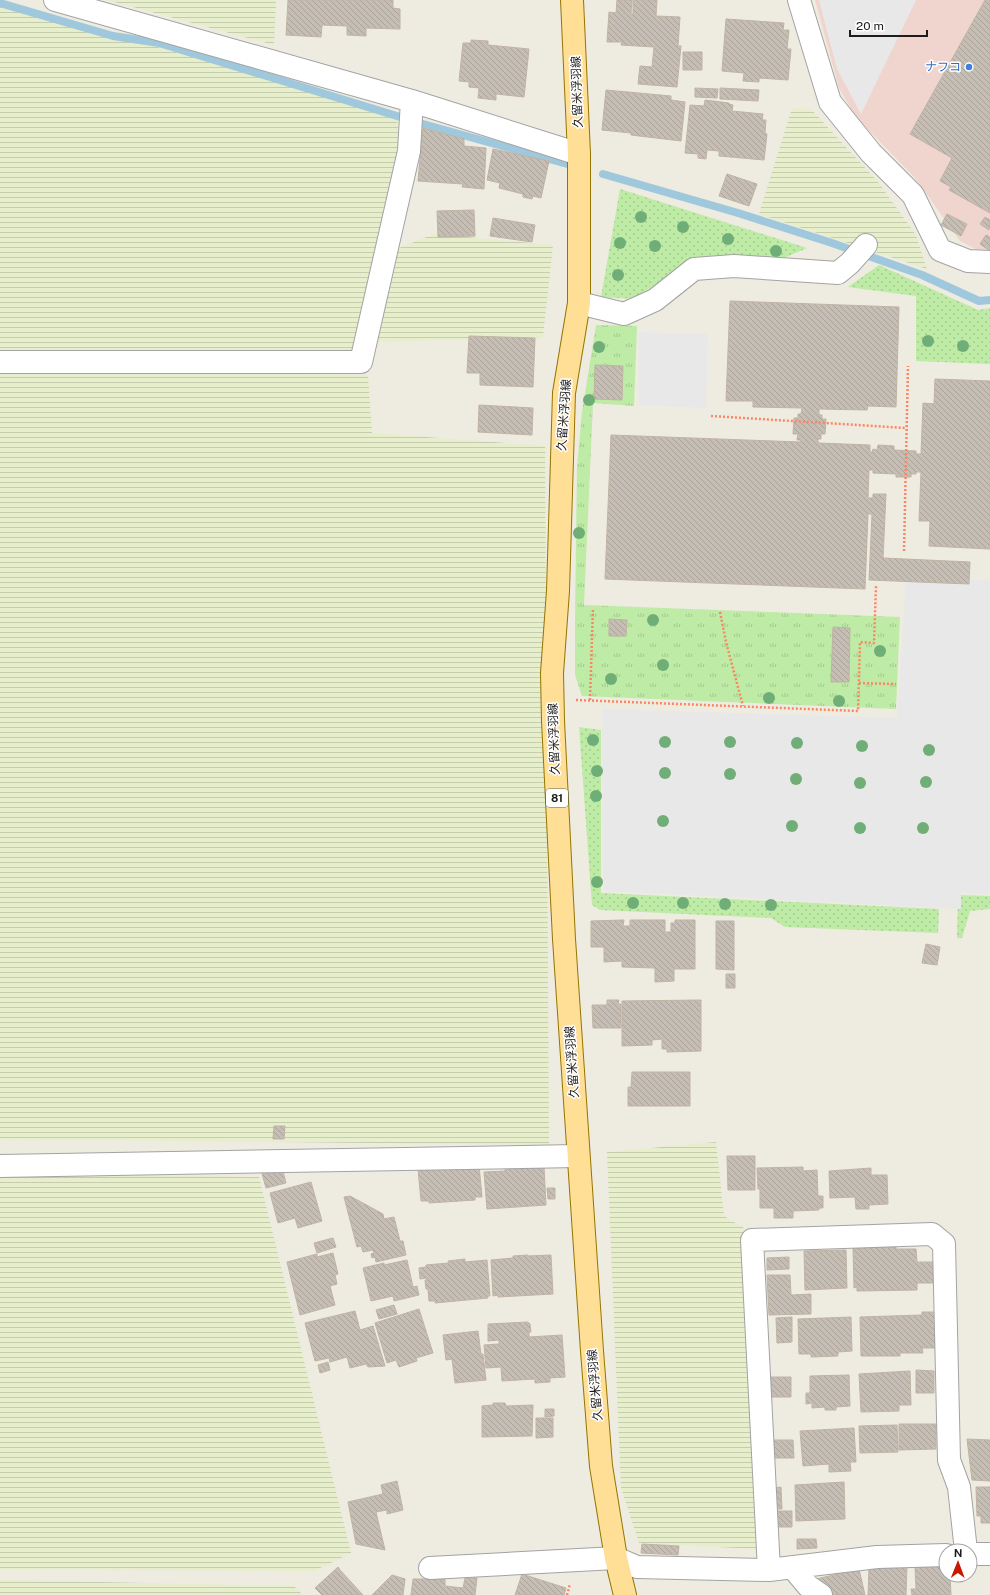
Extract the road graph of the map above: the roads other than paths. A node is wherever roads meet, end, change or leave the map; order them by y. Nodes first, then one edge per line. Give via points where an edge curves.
1 (55, 0) edge
2 (572, 0) edge
3 (799, 0) edge
4 (412, 101) junction
5 (580, 154) junction
6 (866, 245) dead end
7 (990, 262) edge
8 (579, 303) junction
9 (0, 362) edge
10 (578, 1156) junction
11 (0, 1166) edge
12 (965, 1543) edge
13 (978, 1554) edge
14 (990, 1554) edge
15 (938, 1555) edge
16 (616, 1558) junction
17 (792, 1567) junction
18 (430, 1568) dead end
19 (770, 1570) junction
20 (625, 1595) edge
21 (821, 1595) edge

1 - 4 street
2 - 5 main road, 久留米浮羽線 / 81
3 - 7 street via 830,102 871,153 913,195 940,250 968,261
4 - 5 street
4 - 9 street via 409,151 361,362
5 - 8 main road, 久留米浮羽線 / 81
6 - 8 street via 838,273 734,266 694,269 655,300 624,314
8 - 10 main road, 久留米浮羽線 / 81 via 564,393 558,591 552,673 564,939
10 - 11 street
10 - 16 main road, 久留米浮羽線 / 81 via 602,1466
12 - 19 street via 959,1487 949,1460 944,1244 932,1234 752,1240
13 - 14 street
15 - 17 street via 877,1557
16 - 18 street
16 - 19 street via 637,1567
16 - 20 main road, 久留米浮羽線 / 81
17 - 19 street
17 - 21 street via 808,1586

